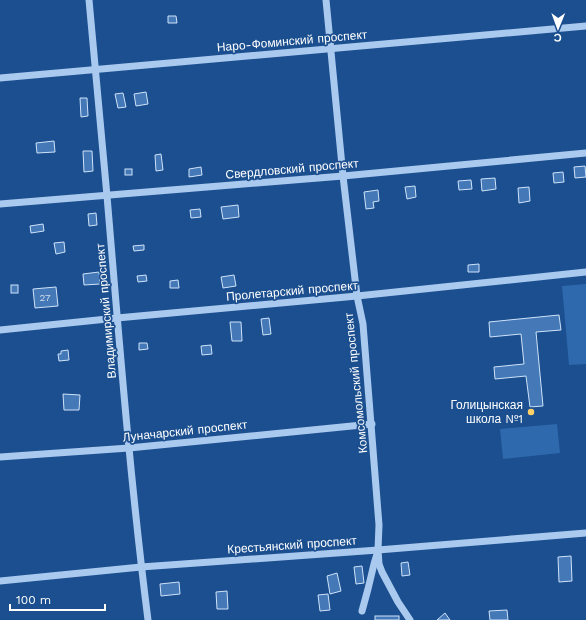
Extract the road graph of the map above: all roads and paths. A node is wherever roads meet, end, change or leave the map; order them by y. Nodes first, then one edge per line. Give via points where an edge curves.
1 (89, 0) edge
2 (326, 0) edge
3 (586, 26) edge
4 (330, 49) junction
5 (95, 70) junction
6 (0, 78) edge
7 (586, 153) edge
8 (343, 176) junction
9 (107, 196) junction
10 (0, 204) edge
11 (586, 272) edge
12 (357, 296) junction
13 (117, 318) junction
14 (0, 330) edge
15 (372, 424) junction
16 (129, 448) junction
17 (0, 457) edge
18 (586, 533) edge
19 (378, 550) junction
20 (141, 567) junction
21 (0, 581) edge
22 (362, 611) dead end
23 (148, 620) edge
24 (410, 620) edge

1 - 5 street, Владимирский проспект
2 - 4 street, Комсомольский проспект
3 - 4 street, Наро-Фоминский проспект
4 - 5 street, Наро-Фоминский проспект
4 - 8 street, Комсомольский проспект
5 - 6 street, Наро-Фоминский проспект
5 - 9 street, Владимирский проспект
7 - 8 street, Свердловский проспект
8 - 9 street, Свердловский проспект
8 - 12 street, Комсомольский проспект
9 - 10 street, Свердловский проспект
9 - 13 street, Владимирский проспект
11 - 12 street, Пролетарский проспект
12 - 13 street, Пролетарский проспект
12 - 15 street, Комсомольский проспект via 363,324
13 - 14 street, Пролетарский проспект
13 - 16 street, Владимирский проспект
15 - 16 street, Луначарский проспект
15 - 19 street, Комсомольский проспект via 379,525
16 - 17 street, Луначарский проспект
16 - 20 street, Владимирский проспект
18 - 19 street, Крестьянский проспект
19 - 20 street, Крестьянский проспект
19 - 22 street
19 - 24 street via 382,572
20 - 21 street, Крестьянский проспект
20 - 23 street, Владимирский проспект

